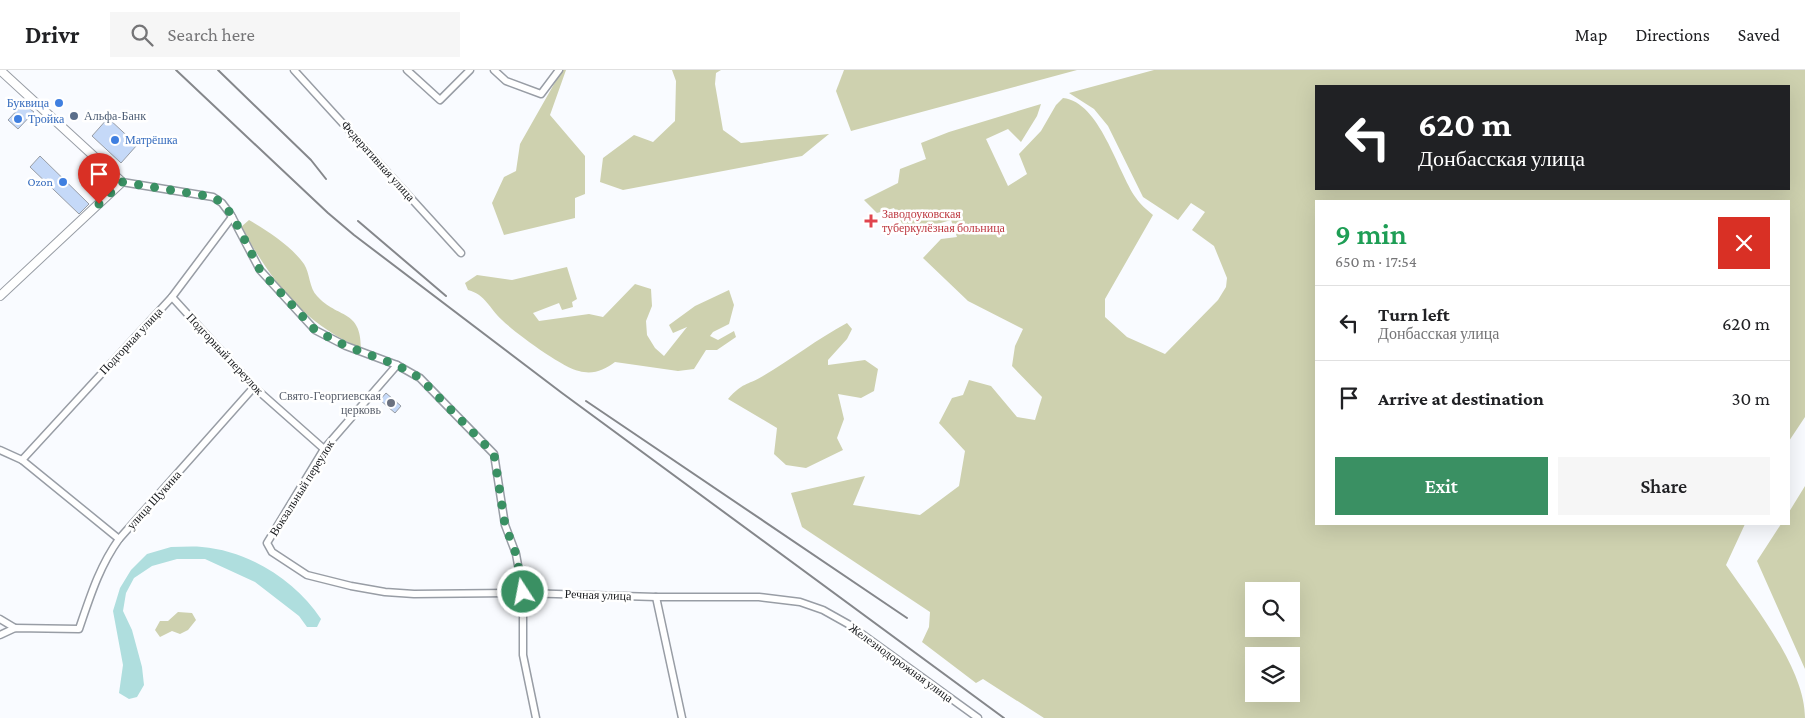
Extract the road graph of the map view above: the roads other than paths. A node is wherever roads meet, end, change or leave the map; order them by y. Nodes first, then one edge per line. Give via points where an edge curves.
1 (0, 70) edge
2 (294, 70) edge
3 (407, 70) edge
4 (470, 70) edge
5 (494, 70) edge
6 (558, 70) edge
7 (122, 182) junction
8 (232, 217) junction
9 (461, 253) dead end
10 (0, 296) edge
11 (172, 297) junction
12 (397, 365) junction
13 (254, 387) junction
14 (324, 449) junction
15 (1, 453) edge
16 (22, 460) junction
17 (119, 539) junction
18 (267, 543) joint
19 (523, 592) junction
20 (656, 598) junction
21 (823, 610) joint
22 (0, 619) edge
23 (15, 628) junction
24 (0, 634) edge
25 (536, 718) edge
26 (682, 718) edge
27 (978, 718) edge

1 - 7 street
2 - 9 street, Федеративная улица
3 - 4 street via 440,100
5 - 6 street via 506,81 541,94
7 - 8 street via 213,197
7 - 10 street
8 - 11 street, Подгорная улица
8 - 12 street via 260,270 315,330 346,346
11 - 13 street, Подгорный переулок
11 - 16 street, Подгорная улица
12 - 14 street, Вокзальный переулок
12 - 19 street via 420,378 494,454 505,525 516,554
13 - 14 street, Подгорный переулок
13 - 17 street, улица Щукина
14 - 18 street, Вокзальный переулок
15 - 16 street
16 - 17 street
17 - 23 street, улица Щукина via 104,560 79,629
18 - 19 street, Речная улица via 272,552 307,575 351,586 414,594
19 - 20 street, Речная улица
19 - 25 street via 523,655
20 - 21 street, Речная улица via 759,597 800,602
20 - 26 street
21 - 27 street, Железнодорожная улица via 848,624
22 - 23 street
23 - 24 street

